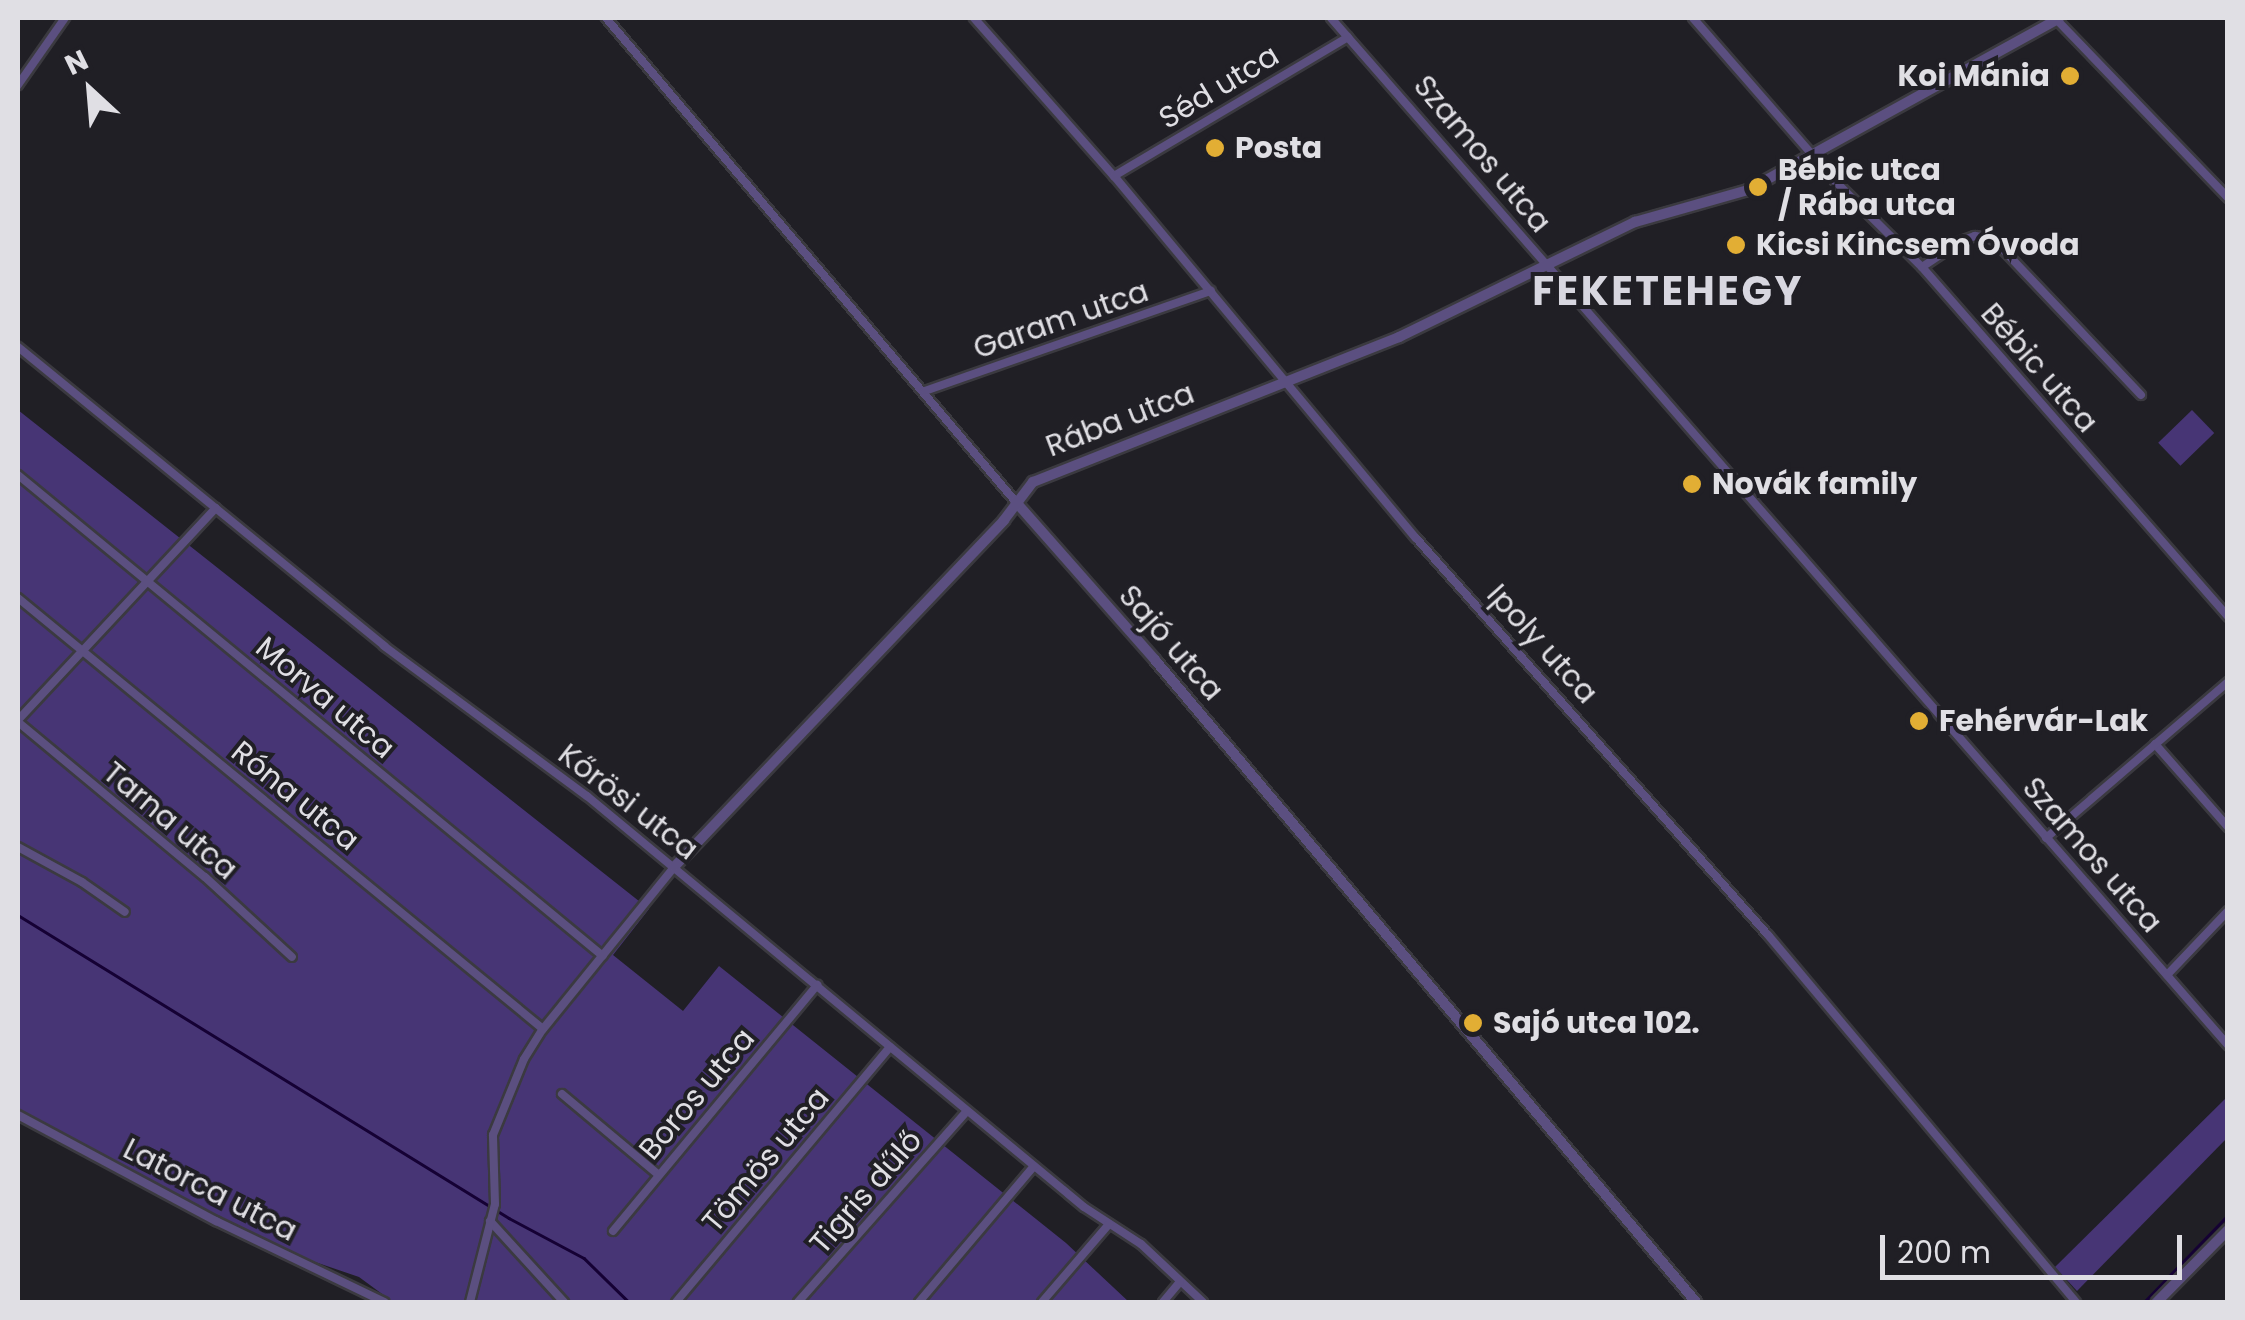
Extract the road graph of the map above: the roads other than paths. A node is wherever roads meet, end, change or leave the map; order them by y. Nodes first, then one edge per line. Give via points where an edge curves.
1 (65, 18) edge
2 (606, 18) edge
3 (974, 18) edge
4 (1331, 18) edge
5 (1693, 18) edge
6 (2057, 18) edge
7 (1348, 36) junction
8 (18, 85) edge
9 (1812, 155) junction
10 (1114, 176) junction
11 (2228, 198) edge
12 (1547, 267) junction
13 (1922, 267) junction
14 (1211, 292) junction
15 (18, 346) edge
16 (1286, 381) junction
17 (925, 391) junction
18 (2141, 395) dead end
19 (18, 475) edge
20 (1014, 501) junction
21 (216, 508) junction
22 (147, 580) junction
23 (18, 598) edge
24 (2228, 617) edge
25 (82, 650) junction
26 (2228, 682) edge
27 (18, 721) edge
28 (2156, 744) junction
29 (2228, 826) edge
30 (2046, 838) junction
31 (18, 847) edge
32 (674, 867) junction
33 (2228, 911) edge
34 (125, 912) dead end
35 (603, 956) junction
36 (292, 957) dead end
37 (2167, 975) junction
38 (817, 985) junction
39 (543, 1029) junction
40 (2228, 1044) edge
41 (890, 1047) junction
42 (562, 1094) dead end
43 (967, 1111) junction
44 (18, 1115) edge
45 (1034, 1166) junction
46 (659, 1175) junction
47 (493, 1212) junction
48 (1108, 1224) junction
49 (2228, 1230) edge
50 (613, 1231) dead end
51 (1180, 1282) junction
52 (384, 1302) edge
53 (470, 1302) edge
54 (564, 1302) edge
55 (676, 1302) edge
56 (798, 1302) edge
57 (919, 1302) edge
58 (1042, 1302) edge
59 (1163, 1302) edge
60 (1203, 1302) edge
61 (1696, 1302) edge
62 (2076, 1302) edge
63 (2158, 1302) edge

1 - 8 street
2 - 17 street, Sajó utca
3 - 10 street, Ipoly utca
4 - 7 street, Szamos utca
5 - 9 street, Bébic utca
6 - 9 street, Rába utca
6 - 11 street
7 - 10 street, Séd utca
7 - 12 street, Szamos utca
9 - 12 street, Rába utca via 1730,198 1635,222
9 - 13 street, Bébic utca
10 - 14 street, Ipoly utca
12 - 16 street, Rába utca
12 - 30 street, Szamos utca
13 - 18 street via 1961,241 1993,240
13 - 24 street, Bébic utca
14 - 16 street, Ipoly utca
14 - 17 street, Garam utca
15 - 21 street, Kőrösi utca
16 - 20 street, Rába utca via 1040,478
16 - 62 street, Ipoly utca via 1416,538 1780,948
17 - 20 street, Sajó utca
19 - 22 street, Morva utca
20 - 32 street, Rába utca via 1004,520
20 - 61 street, Sajó utca
21 - 22 street
21 - 32 street, Kőrösi utca
22 - 25 street
22 - 35 street, Morva utca
23 - 25 street, Róna utca
25 - 27 street
25 - 39 street, Róna utca
26 - 28 street
27 - 36 street, Tarna utca
28 - 29 street
28 - 30 street
30 - 37 street, Szamos utca
31 - 34 street
32 - 35 street, Rába utca
32 - 38 street, Kőrösi utca
33 - 37 street
35 - 39 street, Rába utca
37 - 40 street, Szamos utca
38 - 41 street, Kőrösi utca
38 - 46 street, Boros utca
39 - 47 street, Rába utca via 494,1135
41 - 43 street, Kőrösi utca
41 - 55 street, Tömös utca
42 - 46 street
43 - 45 street, Kőrösi utca
43 - 56 street, Tigris dűlő
44 - 52 street, Latorca utca
45 - 48 street, Kőrösi utca
45 - 57 street
46 - 50 street, Boros utca
47 - 53 street, Rába utca
47 - 54 street
48 - 51 street, Kőrösi utca via 1141,1244
48 - 58 street
49 - 63 street
51 - 59 street
51 - 60 street, Kőrösi utca

